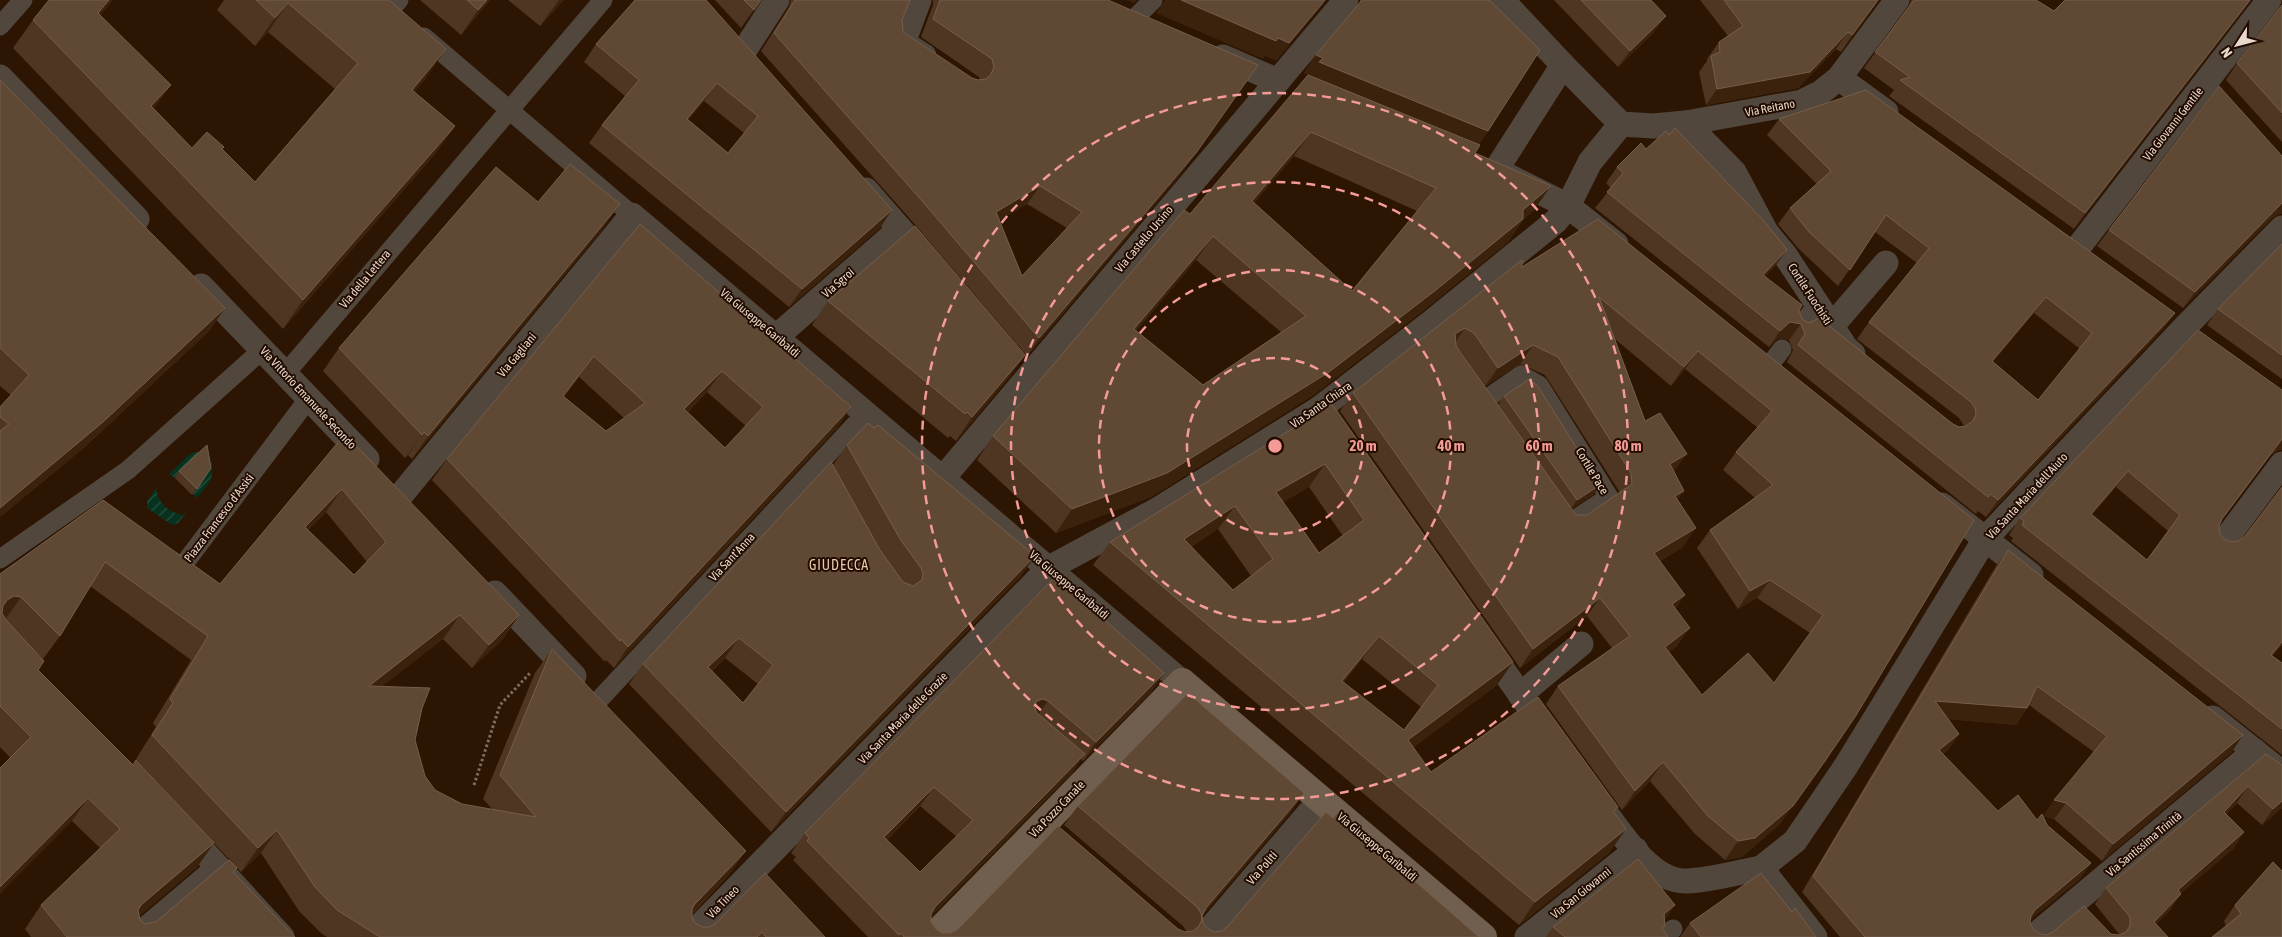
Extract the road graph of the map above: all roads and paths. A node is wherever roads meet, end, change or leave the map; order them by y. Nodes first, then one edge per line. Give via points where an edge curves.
1 (23, 0) edge
2 (603, 0) edge
3 (777, 0) edge
4 (919, 0) edge
5 (1153, 0) edge
6 (1346, 0) edge
7 (1502, 0) edge
8 (1897, 0) edge
9 (2266, 1) edge
10 (398, 11) edge
11 (1125, 15) joint
12 (0, 26) edge
13 (1161, 30) edge
14 (1206, 50) edge
15 (744, 51) edge
16 (1563, 66) junction
17 (943, 69) edge
18 (0, 77) edge
19 (1839, 78) junction
20 (1288, 85) junction
21 (509, 110) junction
22 (1686, 123) junction
23 (1621, 124) junction
24 (1904, 125) edge
25 (848, 170) edge
26 (1568, 206) junction
27 (632, 215) junction
28 (2282, 228) edge
29 (900, 229) junction
30 (152, 235) edge
31 (2077, 249) edge
32 (1632, 257) edge
33 (1886, 263) dead end
34 (186, 271) edge
35 (938, 274) edge
36 (1817, 305) junction
37 (1831, 327) junction
38 (1799, 328) edge
39 (776, 337) junction
40 (262, 350) junction
41 (1868, 366) edge
42 (1462, 373) edge
43 (285, 374) junction
44 (308, 398) junction
45 (1482, 402) junction
46 (866, 413) junction
47 (1493, 418) edge
48 (819, 464) junction
49 (2282, 464) edge
50 (942, 478) junction
51 (828, 481) edge
52 (1924, 490) edge
53 (86, 500) junction
54 (1551, 500) edge
55 (408, 502) joint
56 (102, 511) edge
57 (1986, 539) junction
58 (2222, 544) edge
59 (157, 551) edge
60 (0, 559) edge
61 (1049, 568) junction
62 (476, 573) edge
63 (2047, 588) edge
64 (1474, 628) edge
65 (1582, 644) dead end
66 (551, 652) junction
67 (1182, 682) junction
68 (1520, 694) junction
69 (2193, 702) edge
70 (605, 708) joint
71 (2255, 751) junction
72 (1561, 752) edge
73 (2282, 773) edge
74 (474, 785) dead end
75 (1588, 791) edge
76 (1321, 800) junction
77 (170, 815) edge
78 (1636, 850) junction
79 (217, 866) junction
80 (757, 867) joint
81 (1761, 868) junction
82 (132, 937) edge
83 (282, 937) edge
84 (689, 937) edge
85 (933, 937) edge
86 (1203, 937) edge
87 (1483, 937) edge
88 (1527, 937) edge
89 (1815, 937) edge
90 (2033, 937) edge

1 - 12 street
2 - 21 street, Via della Lettera
3 - 15 street
4 - 17 street via 903,42
5 - 11 street
6 - 20 street, Via Castello Ursino
7 - 16 street
8 - 19 street, Via Reitano
9 - 31 street, Via Giovanni Gentile via 2213,87
10 - 21 street, Via Giuseppe Garibaldi
11 - 13 street
14 - 20 street
16 - 23 street
16 - 26 street via 1487,167
18 - 30 street
19 - 22 street, Via Reitano via 1802,102
19 - 24 street
20 - 50 street, Via Castello Ursino via 1020,371
21 - 27 street, Via Giuseppe Garibaldi
21 - 43 street, Via della Lettera
22 - 23 street, Via Reitano
22 - 36 street, Cortile Fuochisti via 1734,172 1766,232
23 - 26 street, Via Santa Chiara via 1590,162
25 - 29 street
26 - 32 street
26 - 61 street, Via Santa Chiara via 1556,221 1428,325 1325,416
27 - 39 street, Via Giuseppe Garibaldi
27 - 55 street, Via Gagliani
28 - 57 street, Via Santa Maria dell'Aiuto
29 - 35 street
29 - 39 street, Via Sgroi
33 - 37 street
34 - 40 street, Via Vittorio Emanuele Secondo
36 - 37 street, Cortile Fuochisti
36 - 38 street
37 - 41 street, Cortile Fuochisti via 1846,348
39 - 46 street, Via Giuseppe Garibaldi
40 - 43 street, Via Vittorio Emanuele Secondo
40 - 53 street via 135,463
42 - 45 street
43 - 44 street, Via Vittorio Emanuele Secondo
44 - 55 street, Via Vittorio Emanuele Secondo
44 - 59 street, Piazza Francesco d'Assisi via 181,568
45 - 47 street
45 - 54 street, Cortile Pace via 1521,375 1539,385 1609,497 1568,524
46 - 48 street, Via Sant'Anna
46 - 50 street, Via Giuseppe Garibaldi
48 - 51 street
48 - 70 street, Via Sant'Anna
49 - 58 street
50 - 61 street, Via Giuseppe Garibaldi
52 - 57 street
53 - 56 street
53 - 60 street
57 - 63 street
57 - 81 street, Via Santa Maria dell'Aiuto via 1846,766 1795,841
61 - 67 street, Via Giuseppe Garibaldi
61 - 80 street, Via Santa Maria delle Grazie
62 - 66 street
64 - 68 street
65 - 68 street
66 - 70 street
66 - 74 path via 500,705
67 - 76 main road, Via Giuseppe Garibaldi
67 - 85 main road, Via Pozzo Canale via 1049,831
68 - 72 street
69 - 71 street
71 - 73 street
71 - 90 street, Via Santissima Trinità via 2094,873 2080,909
75 - 78 street
76 - 86 street, Via Politi
76 - 87 main road, Via Giuseppe Garibaldi
77 - 79 street
78 - 81 street via 1657,872 1684,881
78 - 88 street, Via San Giovanni
79 - 82 street
79 - 83 street
80 - 84 street, Via Tineo
81 - 89 street

